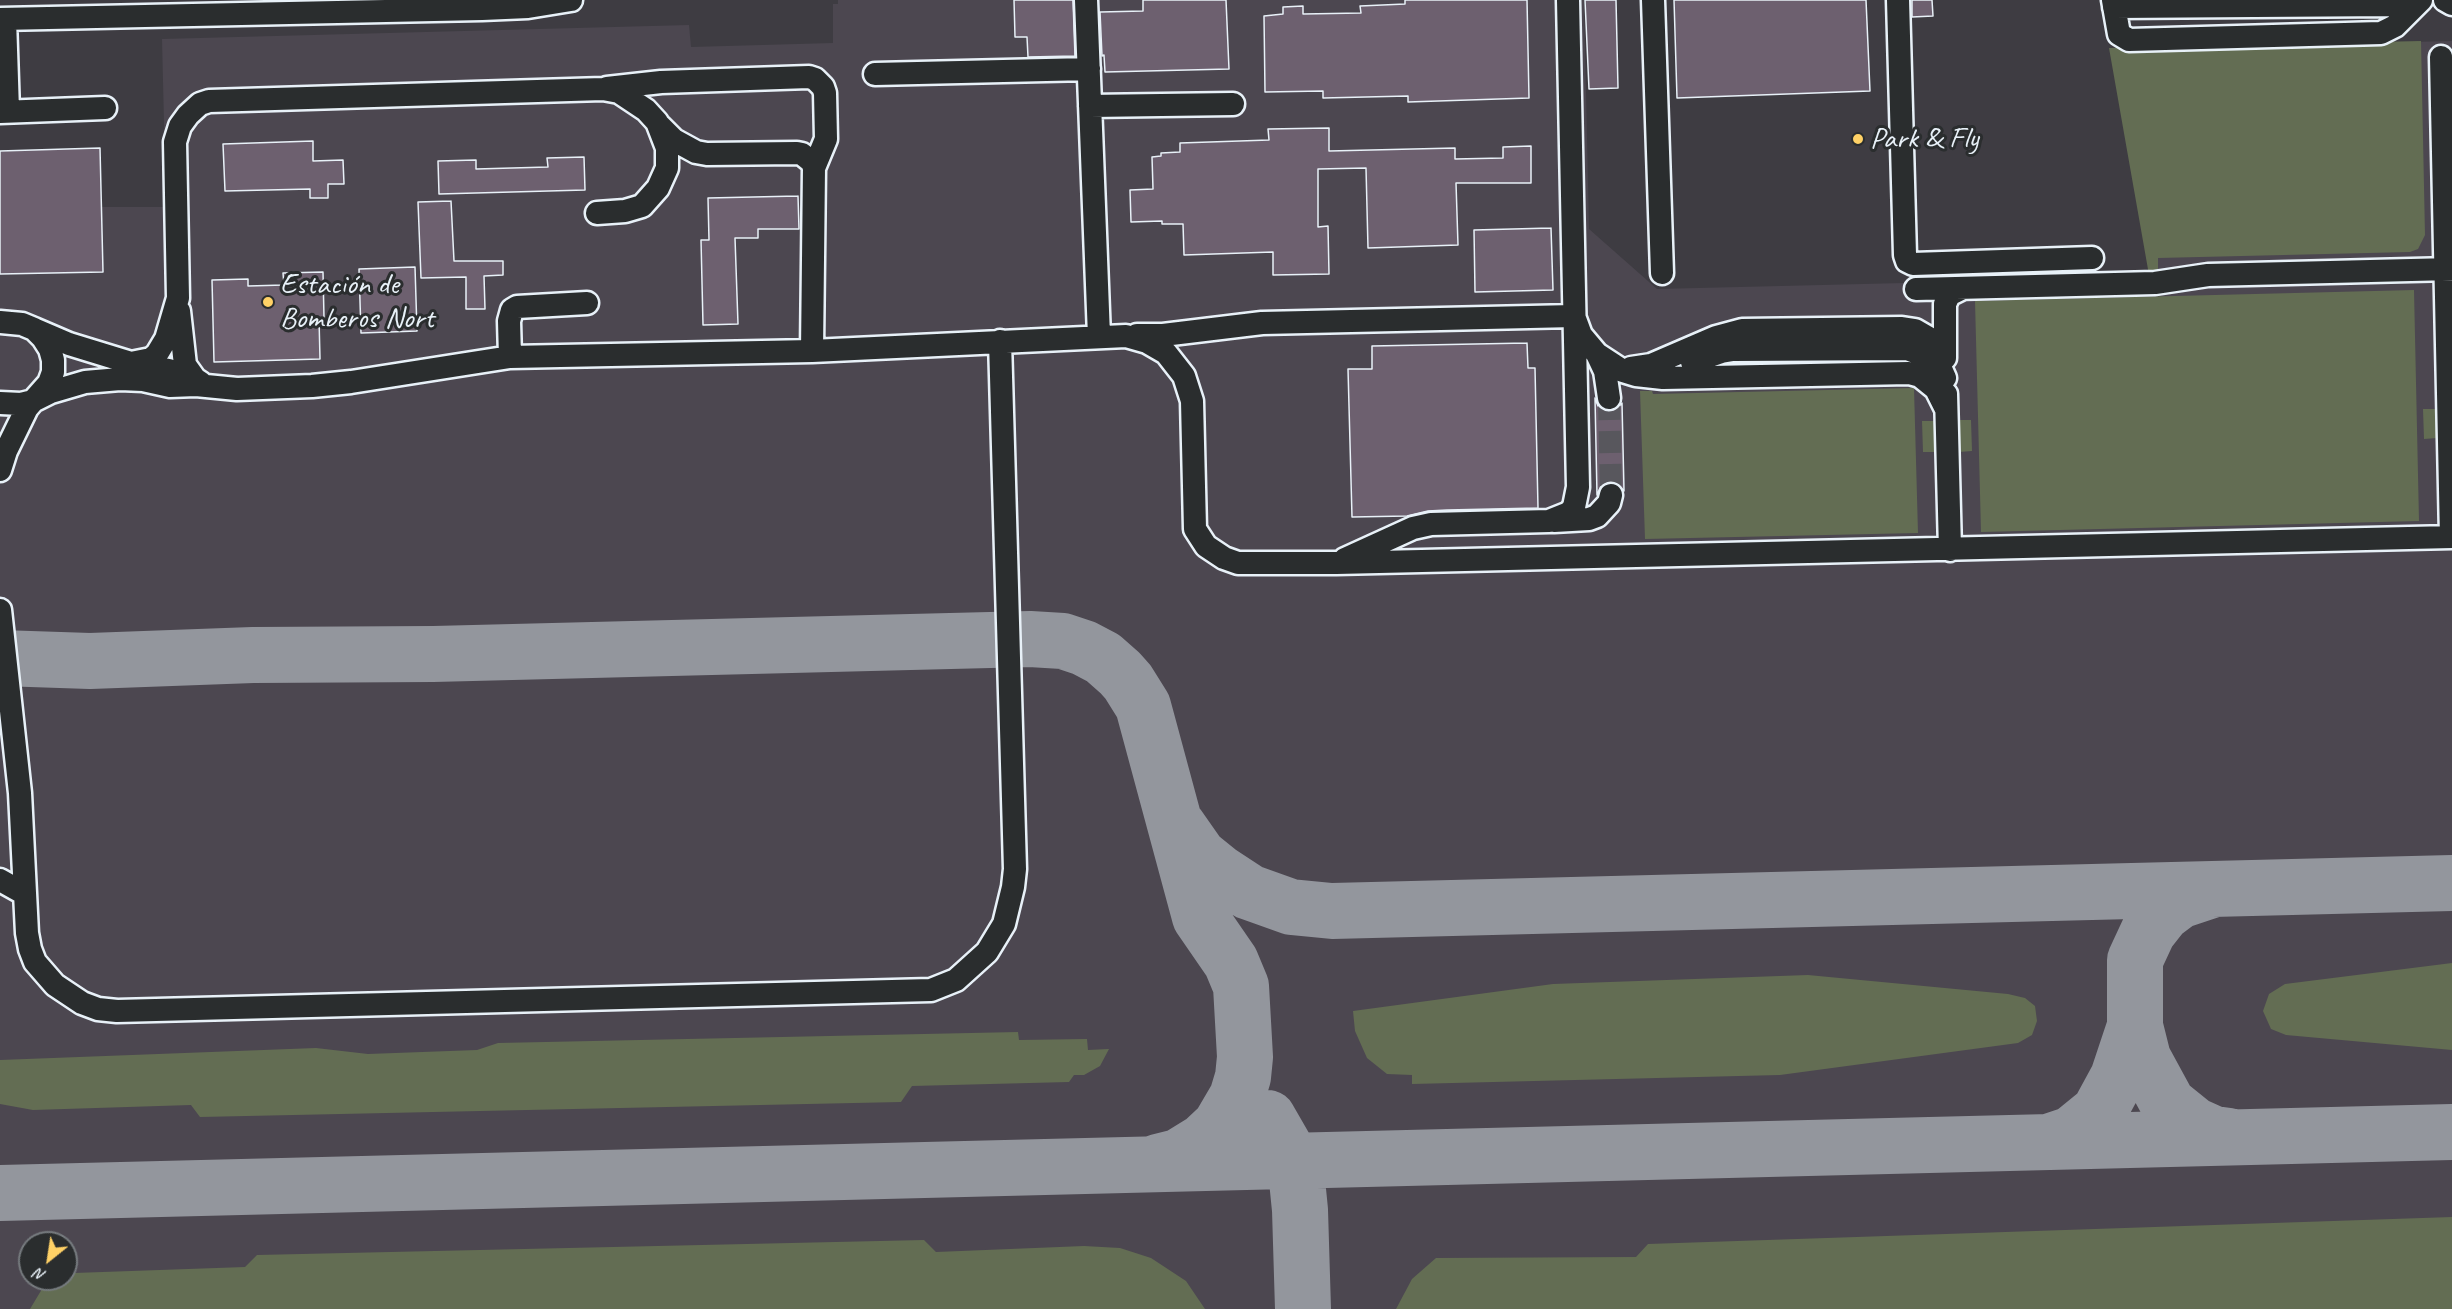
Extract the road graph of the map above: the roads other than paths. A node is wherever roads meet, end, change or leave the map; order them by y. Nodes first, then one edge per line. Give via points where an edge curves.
1 (571, 0) edge
2 (1086, 0) edge
3 (1568, 0) edge
4 (1653, 0) edge
5 (1898, 0) edge
6 (2421, 0) edge
7 (2445, 0) edge
8 (528, 2) edge
9 (2113, 3) edge
10 (486, 4) edge
11 (2452, 4) edge
12 (2396, 10) edge
13 (2, 19) edge
14 (2441, 57) dead end
15 (1089, 69) junction
16 (875, 74) dead end
17 (603, 88) junction
18 (1233, 104) dead end
19 (1090, 106) junction
20 (105, 108) dead end
21 (4, 112) edge
22 (657, 122) junction
23 (814, 168) junction
24 (597, 213) dead end
25 (2092, 258) dead end
26 (2449, 269) edge
27 (1662, 273) dead end
28 (1963, 288) junction
29 (1916, 289) dead end
30 (178, 298) junction
31 (587, 303) dead end
32 (1574, 316) junction
33 (3, 324) edge
34 (34, 329) junction
35 (1099, 336) junction
36 (1126, 336) junction
37 (1000, 340) junction
38 (812, 351) junction
39 (1945, 355) junction
40 (510, 357) junction
41 (131, 363) junction
42 (1604, 363) junction
43 (1636, 375) junction
44 (1945, 378) junction
45 (203, 386) junction
46 (1609, 398) tunnel mouth
47 (33, 401) junction
48 (0, 403) edge
49 (1946, 409) junction
50 (0, 470) edge
51 (1611, 495) tunnel mouth
52 (1550, 521) junction
53 (2451, 537) edge
54 (1950, 550) junction
55 (1335, 563) junction
56 (0, 609) edge
57 (0, 880) edge
58 (25, 894) junction

1 - 8 street
2 - 15 street
3 - 32 street
4 - 27 street
5 - 25 street via 1907,261 1914,264
6 - 12 street
7 - 11 street
8 - 10 street
9 - 12 street
9 - 12 street via 2118,31 2129,40 2381,33
10 - 13 street
13 - 21 street
14 - 26 street
15 - 16 street
15 - 19 street
17 - 22 street via 633,100
17 - 23 street via 661,82 815,79 825,93 826,140
17 - 30 street via 229,99 200,104 183,121 175,142
18 - 19 street
19 - 35 street
20 - 21 street
22 - 23 street via 674,140 696,152 797,153
22 - 24 street via 667,148 668,168 658,188 636,209
23 - 38 street
26 - 28 street via 2208,275 2155,283
26 - 53 street
28 - 29 street
28 - 39 street via 1954,291 1945,304
30 - 41 street via 162,347 151,359
30 - 45 street via 185,365
31 - 40 street via 512,310
32 - 36 street via 1262,323
32 - 42 street via 1581,335
32 - 52 street via 1577,499 1569,513
33 - 34 street via 22,324
34 - 41 street
34 - 47 street via 50,349 53,360 49,383
35 - 36 street
35 - 37 street
36 - 55 street via 1166,353 1188,385 1192,401 1195,524 1206,546 1224,558 1246,564
37 - 38 street
37 - 58 street via 1015,869 1010,905 996,939 977,963 956,980 918,991 117,1011 82,1003 45,975 30,949
38 - 40 street
39 - 42 street via 1934,341 1902,328 1742,330 1651,365 1627,368
39 - 44 street
40 - 45 street via 351,382 277,388
41 - 45 street via 169,370
42 - 43 street
42 - 46 street
43 - 44 street via 1659,373 1733,350 1907,349 1928,357
43 - 49 street via 1663,378 1909,373 1920,376 1936,389
44 - 49 street
45 - 47 street via 120,379 85,382
47 - 48 street
47 - 50 street via 15,428
49 - 54 street
51 - 52 street via 1597,516
52 - 55 street via 1431,524 1396,534
53 - 54 street
54 - 55 street
56 - 58 street via 20,793
57 - 58 street

